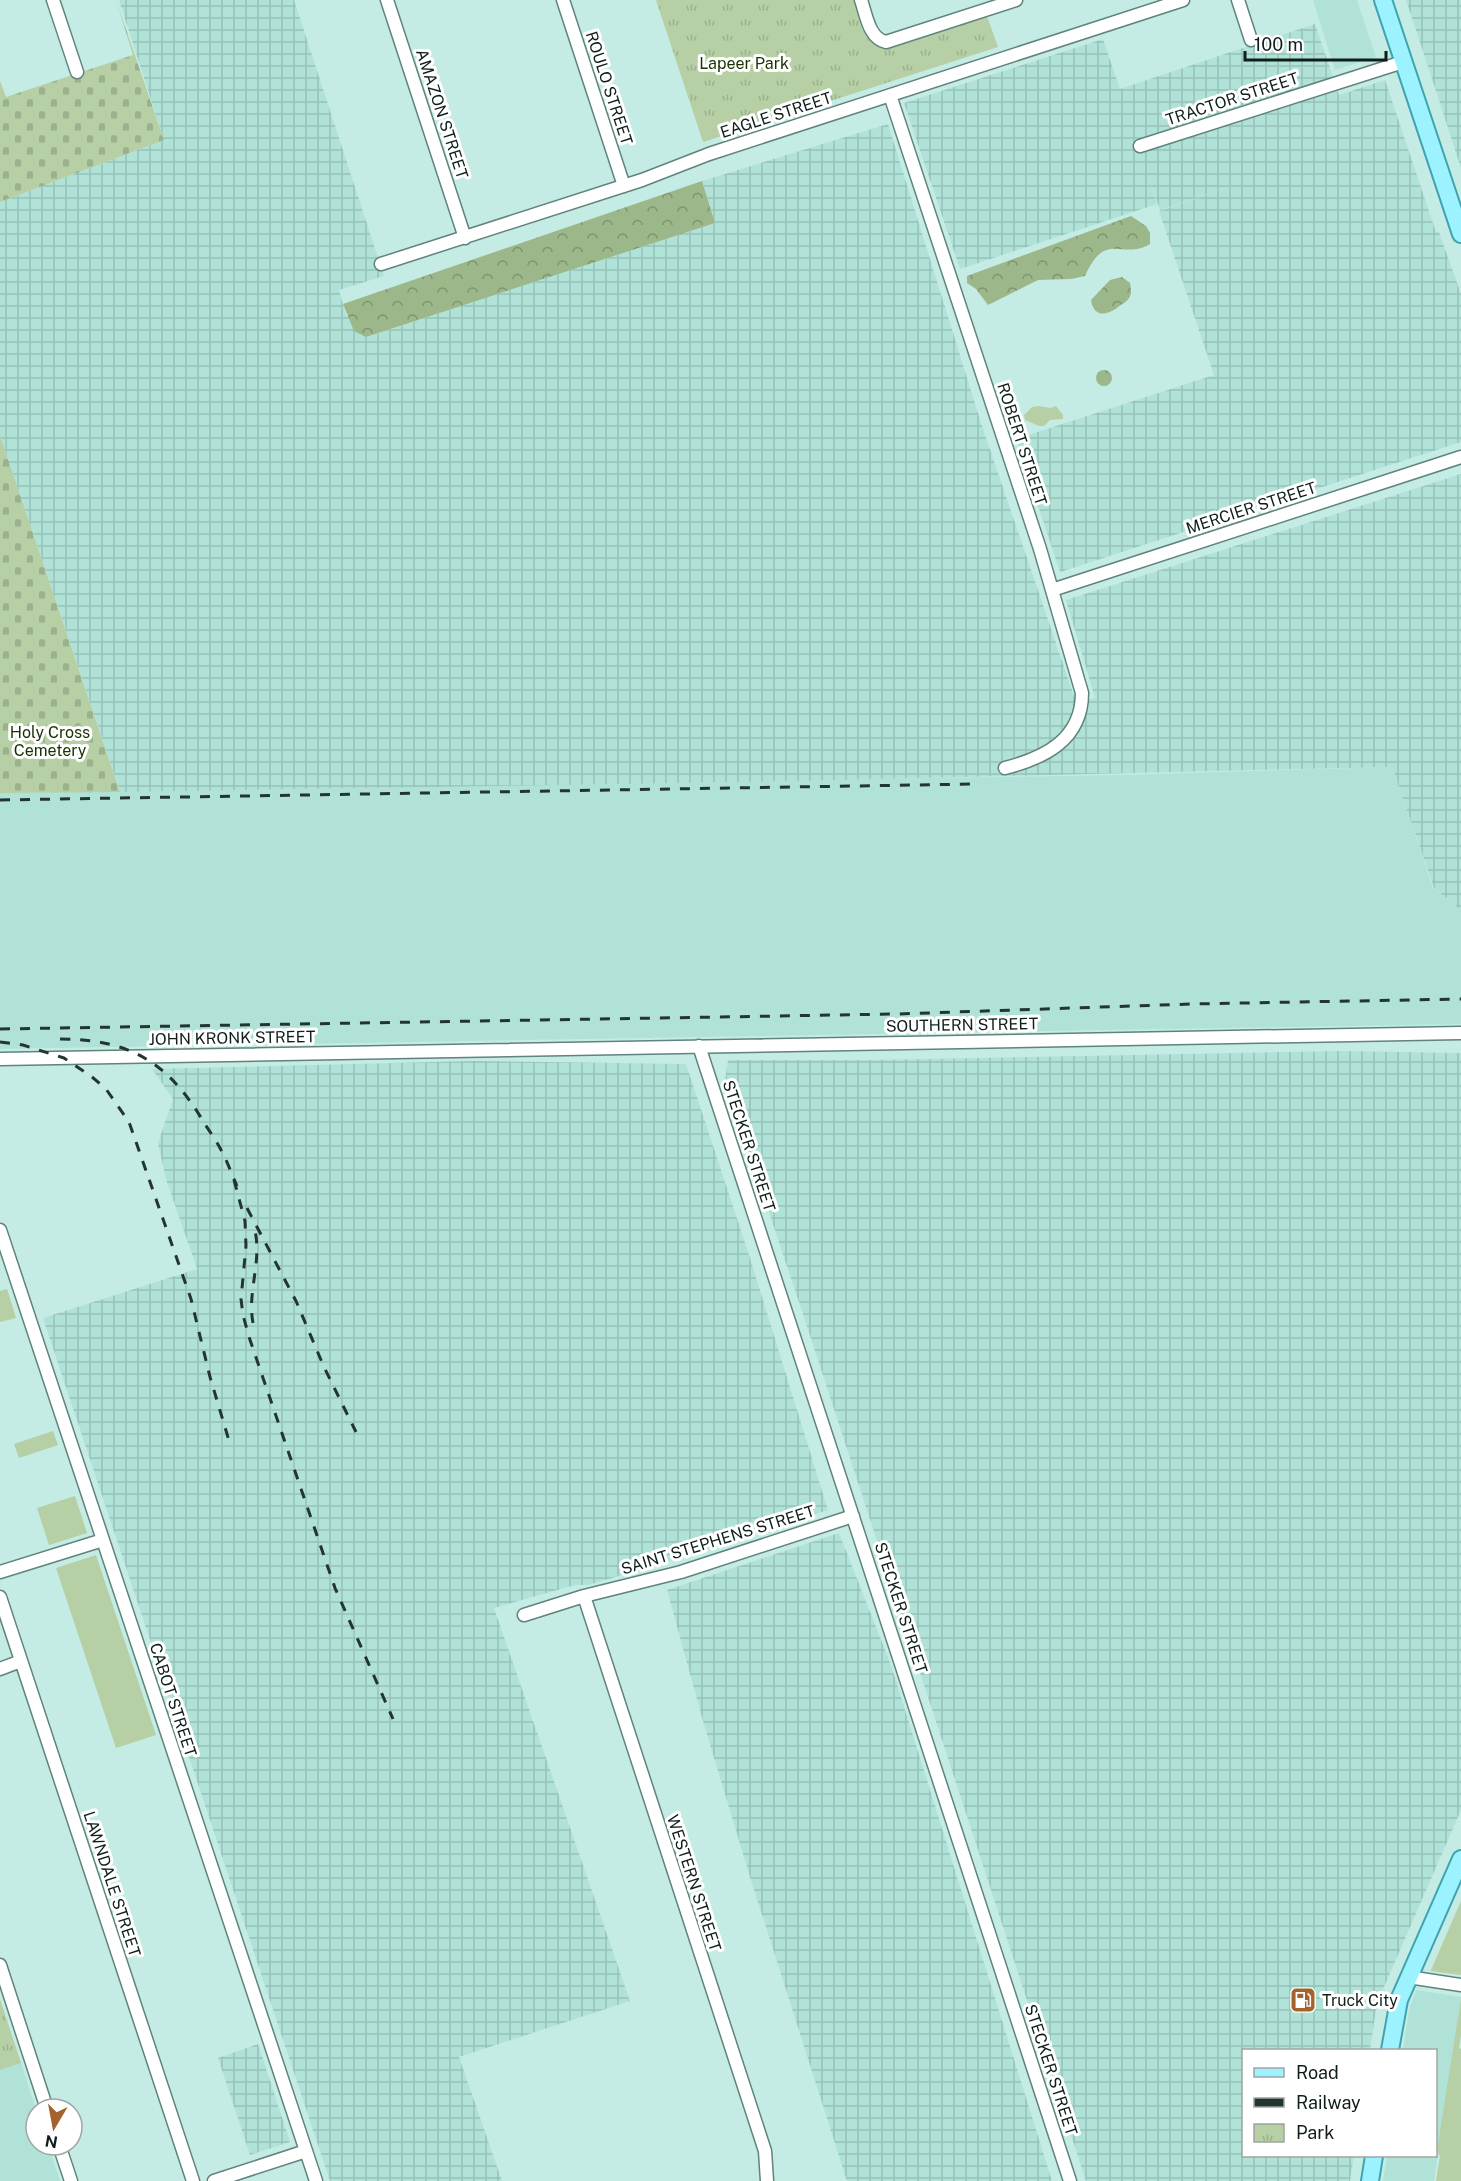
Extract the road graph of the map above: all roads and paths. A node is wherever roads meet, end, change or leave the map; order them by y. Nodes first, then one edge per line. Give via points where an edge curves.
1 (53, 0) edge
2 (387, 0) edge
3 (563, 0) edge
4 (861, 0) edge
5 (1016, 0) edge
6 (1183, 0) edge
7 (1238, 0) edge
8 (1383, 0) edge
9 (983, 5) edge
10 (1251, 40) dead end
11 (1403, 62) junction
12 (77, 72) dead end
13 (890, 95) junction
14 (1140, 146) dead end
15 (624, 186) junction
16 (1461, 234) edge
17 (465, 237) junction
18 (381, 264) dead end
19 (1461, 457) edge
20 (1052, 590) junction
21 (1005, 768) dead end
22 (1461, 1033) edge
23 (699, 1046) junction
24 (464, 1051) joint
25 (0, 1059) edge
26 (0, 1230) edge
27 (853, 1516) junction
28 (103, 1540) junction
29 (0, 1572) edge
30 (584, 1596) junction
31 (0, 1597) edge
32 (524, 1615) dead end
33 (21, 1662) junction
34 (0, 1669) edge
35 (1461, 1859) edge
36 (0, 1965) edge
37 (1408, 1977) junction
38 (1461, 1985) edge
39 (1390, 2049) edge
40 (43, 2097) edge
41 (306, 2151) junction
42 (63, 2157) edge
43 (1374, 2157) edge
44 (71, 2181) edge
45 (193, 2181) edge
46 (214, 2181) edge
47 (316, 2181) edge
48 (767, 2181) edge
49 (1070, 2181) edge
50 (1370, 2181) edge

1 - 12 street
2 - 17 street, AMAZON STREET
3 - 15 street, ROULO STREET
4 - 9 street via 874,36 886,42
5 - 9 street
6 - 13 street, EAGLE STREET
7 - 10 street
8 - 11 main road
11 - 14 street, TRACTOR STREET
11 - 16 main road
13 - 15 street, EAGLE STREET
13 - 20 street, ROBERT STREET
15 - 17 street, EAGLE STREET
17 - 18 street, EAGLE STREET
19 - 20 street, MERCIER STREET
20 - 21 street, ROBERT STREET via 1080,681 1081,708 1066,736 1053,750
22 - 23 street, SOUTHERN STREET
23 - 24 street, SOUTHERN STREET
23 - 27 street, STECKER STREET
24 - 25 street, JOHN KRONK STREET
26 - 28 street, CABOT STREET
27 - 30 street, SAINT STEPHENS STREET via 681,1572
27 - 49 street, STECKER STREET
28 - 29 street
28 - 41 street, CABOT STREET
30 - 32 street, SAINT STEPHENS STREET
30 - 48 street, WESTERN STREET via 765,2151
31 - 33 street, LAWNDALE STREET
33 - 34 street
33 - 45 street, LAWNDALE STREET
35 - 37 main road
36 - 40 street
37 - 38 street
37 - 39 main road
41 - 46 street
41 - 47 street, CABOT STREET
42 - 44 street
43 - 50 main road

